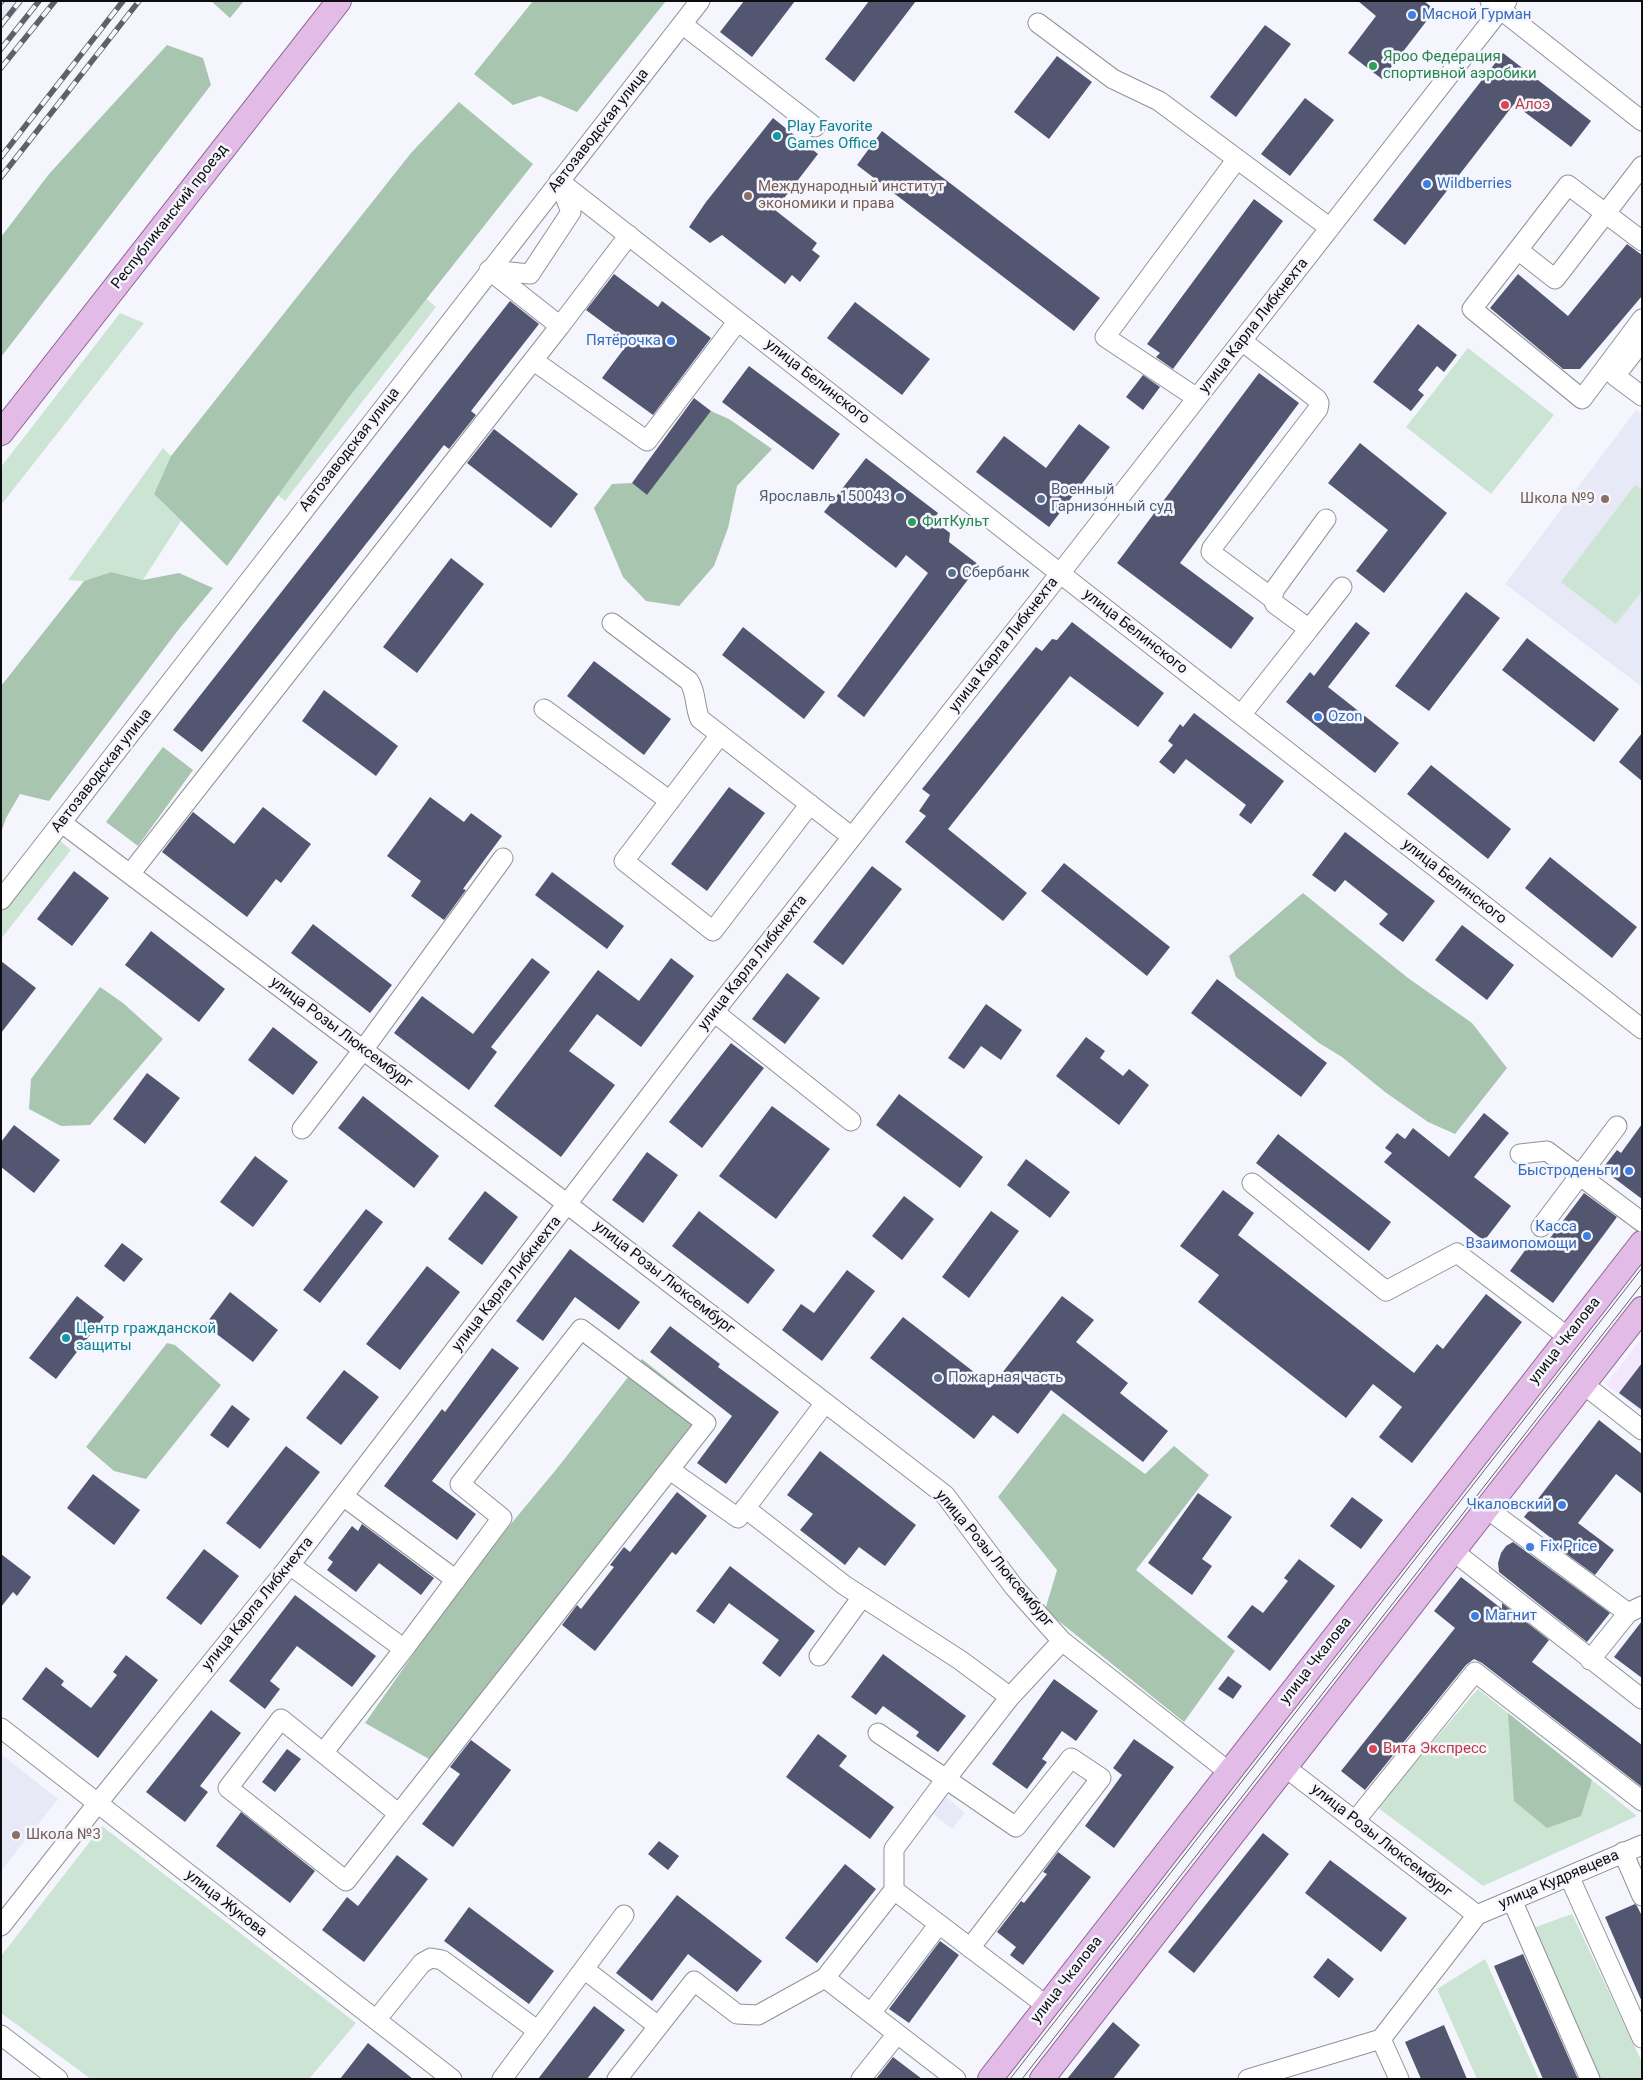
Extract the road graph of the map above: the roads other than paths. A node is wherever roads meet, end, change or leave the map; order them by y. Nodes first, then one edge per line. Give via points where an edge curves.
1 (339, 1) edge
2 (700, 1) edge
3 (1499, 4) edge
4 (682, 24) junction
5 (1038, 24) dead end
6 (1642, 121) edge
7 (815, 127) dead end
8 (1237, 158) junction
9 (1642, 166) edge
10 (559, 181) junction
11 (1605, 213) junction
12 (1330, 228) junction
13 (629, 235) junction
14 (1642, 241) edge
15 (1518, 250) junction
16 (490, 270) junction
17 (1642, 320) edge
18 (738, 321) junction
19 (560, 326) junction
20 (1242, 341) junction
21 (1642, 342) edge
22 (534, 361) junction
23 (1642, 396) edge
24 (1197, 398) junction
25 (1, 433) edge
26 (1326, 519) dead end
27 (1060, 573) junction
28 (1342, 587) dead end
29 (1272, 598) junction
30 (612, 623) dead end
31 (1309, 629) junction
32 (544, 709) dead end
33 (1241, 715) junction
34 (720, 735) junction
35 (670, 801) junction
36 (810, 804) junction
37 (62, 823) junction
38 (852, 837) junction
39 (503, 858) dead end
40 (130, 874) junction
41 (1, 900) edge
42 (714, 1012) junction
43 (1642, 1029) edge
44 (363, 1050) junction
45 (851, 1121) dead end
46 (1617, 1126) dead end
47 (302, 1128) dead end
48 (1520, 1154) dead end
49 (1579, 1176) junction
50 (1252, 1182) dead end
51 (568, 1205) junction
52 (1642, 1222) edge
53 (1540, 1227) dead end
54 (1642, 1243) edge
55 (1642, 1309) edge
56 (1568, 1337) junction
57 (1583, 1384) junction
58 (825, 1403) junction
59 (1642, 1430) edge
60 (670, 1470) junction
61 (343, 1496) junction
62 (745, 1508) junction
63 (1486, 1508) junction
64 (1453, 1551) junction
65 (290, 1565) junction
66 (456, 1580) junction
67 (862, 1598) junction
68 (1635, 1609) edge
69 (1062, 1641) junction
70 (404, 1649) junction
71 (819, 1656) dead end
72 (1590, 1660) junction
73 (1010, 1697) junction
74 (1641, 1700) edge
75 (1, 1728) edge
76 (878, 1733) dead end
77 (323, 1753) junction
78 (1285, 1767) junction
79 (1229, 1772) junction
80 (946, 1780) junction
81 (1642, 1801) edge
82 (97, 1804) junction
83 (399, 1814) junction
84 (1355, 1821) junction
85 (1642, 1845) edge
86 (1623, 1852) junction
87 (1569, 1876) junction
88 (894, 1890) junction
89 (1642, 1896) edge
90 (1512, 1900) junction
91 (624, 1915) dead end
92 (1477, 1915) junction
93 (939, 1924) junction
94 (1, 1926) edge
95 (970, 1948) junction
96 (584, 1969) junction
97 (825, 1978) junction
98 (1047, 2006) junction
99 (871, 2013) junction
100 (376, 2020) junction
101 (658, 2026) junction
102 (538, 2031) junction
103 (897, 2034) junction
104 (1, 2035) edge
105 (1642, 2038) edge
106 (1381, 2040) junction
107 (58, 2079) edge
108 (452, 2079) edge
109 (502, 2079) edge
110 (617, 2079) edge
111 (861, 2079) edge
112 (956, 2079) edge
113 (990, 2079) edge
114 (1042, 2079) edge
115 (1248, 2079) edge
116 (1399, 2079) edge
117 (1590, 2079) edge

1 - 25 main road, Республиканский проезд
2 - 4 street, Автозаводская улица
3 - 6 street
3 - 12 street, улица Карла Либкнехта
4 - 7 street
4 - 10 street, Автозаводская улица
5 - 8 street via 1113,79 1159,101
8 - 12 street
8 - 24 street via 1105,337
9 - 11 street
10 - 13 street, улица Белинского
10 - 16 street, Автозаводская улица
10 - 16 street via 571,212 530,274
11 - 14 street
11 - 15 street via 1555,278
11 - 15 street via 1568,185
12 - 20 street, улица Карла Либкнехта
13 - 18 street, улица Белинского
13 - 19 street
15 - 17 street via 1472,309 1582,399
16 - 19 street
16 - 37 street, Автозаводская улица
18 - 22 street via 648,441
18 - 27 street, улица Белинского
19 - 22 street
20 - 24 street, улица Карла Либкнехта
20 - 29 street via 1317,399 1319,404 1211,552
21 - 23 street via 1615,376
22 - 40 street
24 - 27 street, улица Карла Либкнехта
26 - 29 street via 1275,589
27 - 33 street, улица Белинского
27 - 38 street, улица Карла Либкнехта
28 - 31 street
29 - 31 street via 1275,604
30 - 34 street via 690,680 695,689 695,709 700,719
31 - 33 street
32 - 35 street
33 - 43 street, улица Белинского
34 - 35 street
34 - 36 street
35 - 36 street via 624,861 714,931
36 - 38 street
37 - 40 street, улица Розы Люксембург
37 - 41 street, Автозаводская улица
38 - 42 street, улица Карла Либкнехта
39 - 44 street
40 - 44 street, улица Розы Люксембург
42 - 45 street
42 - 51 street, улица Карла Либкнехта
44 - 47 street
44 - 51 street, улица Розы Люксембург
46 - 49 street
48 - 49 street via 1547,1151
49 - 52 street
49 - 53 street
50 - 56 street via 1386,1291 1458,1252
51 - 58 street, улица Розы Люксембург
51 - 61 street, улица Карла Либкнехта
54 - 56 main road, улица Чкалова
55 - 57 main road
56 - 79 main road, улица Чкалова
57 - 59 street
57 - 63 main road
58 - 62 street
58 - 69 street, улица Розы Люксембург via 945,1495 1014,1587
60 - 62 street via 738,1518
60 - 66 street via 706,1423 581,1329 460,1484 502,1518
60 - 83 street
61 - 65 street, улица Карла Либкнехта
61 - 66 street
62 - 67 street
63 - 64 main road
63 - 68 street
64 - 72 street
64 - 78 main road
65 - 70 street
65 - 82 street, улица Карла Либкнехта
66 - 70 street
67 - 71 street
67 - 73 street via 960,1660
68 - 72 street
69 - 73 street
69 - 79 street, улица Розы Люксембург
70 - 77 street
72 - 74 street
73 - 80 street
75 - 82 street, улица Жукова
76 - 80 street
77 - 83 street
77 - 83 street via 281,1719 228,1788 346,1881
78 - 84 street, улица Розы Люксембург
78 - 114 main road
79 - 98 main road, улица Чкалова
80 - 88 street via 894,1849
80 - 95 street via 1016,1827 1071,1758 1101,1778
81 - 84 street via 1475,1672
82 - 94 street, улица Карла Либкнехта
82 - 100 street, улица Жукова
84 - 92 street, улица Розы Люксембург
85 - 86 street, улица Кудрявцева
86 - 87 street, улица Кудрявцева
86 - 89 street
87 - 90 street, улица Кудрявцева
87 - 105 street
88 - 93 street
88 - 97 street
90 - 92 street, улица Кудрявцева
90 - 117 street
91 - 96 street
92 - 106 street
93 - 95 street
93 - 99 street
95 - 98 street
96 - 101 street
96 - 102 street
97 - 99 street
97 - 101 street via 758,2015 737,2014 694,1981
98 - 113 main road, улица Чкалова
99 - 103 street
100 - 102 street via 422,1962 431,1958 442,1960
100 - 108 street, улица Жукова
101 - 110 street
102 - 109 street
103 - 111 street
103 - 112 street
104 - 107 street
106 - 115 street
106 - 116 street

